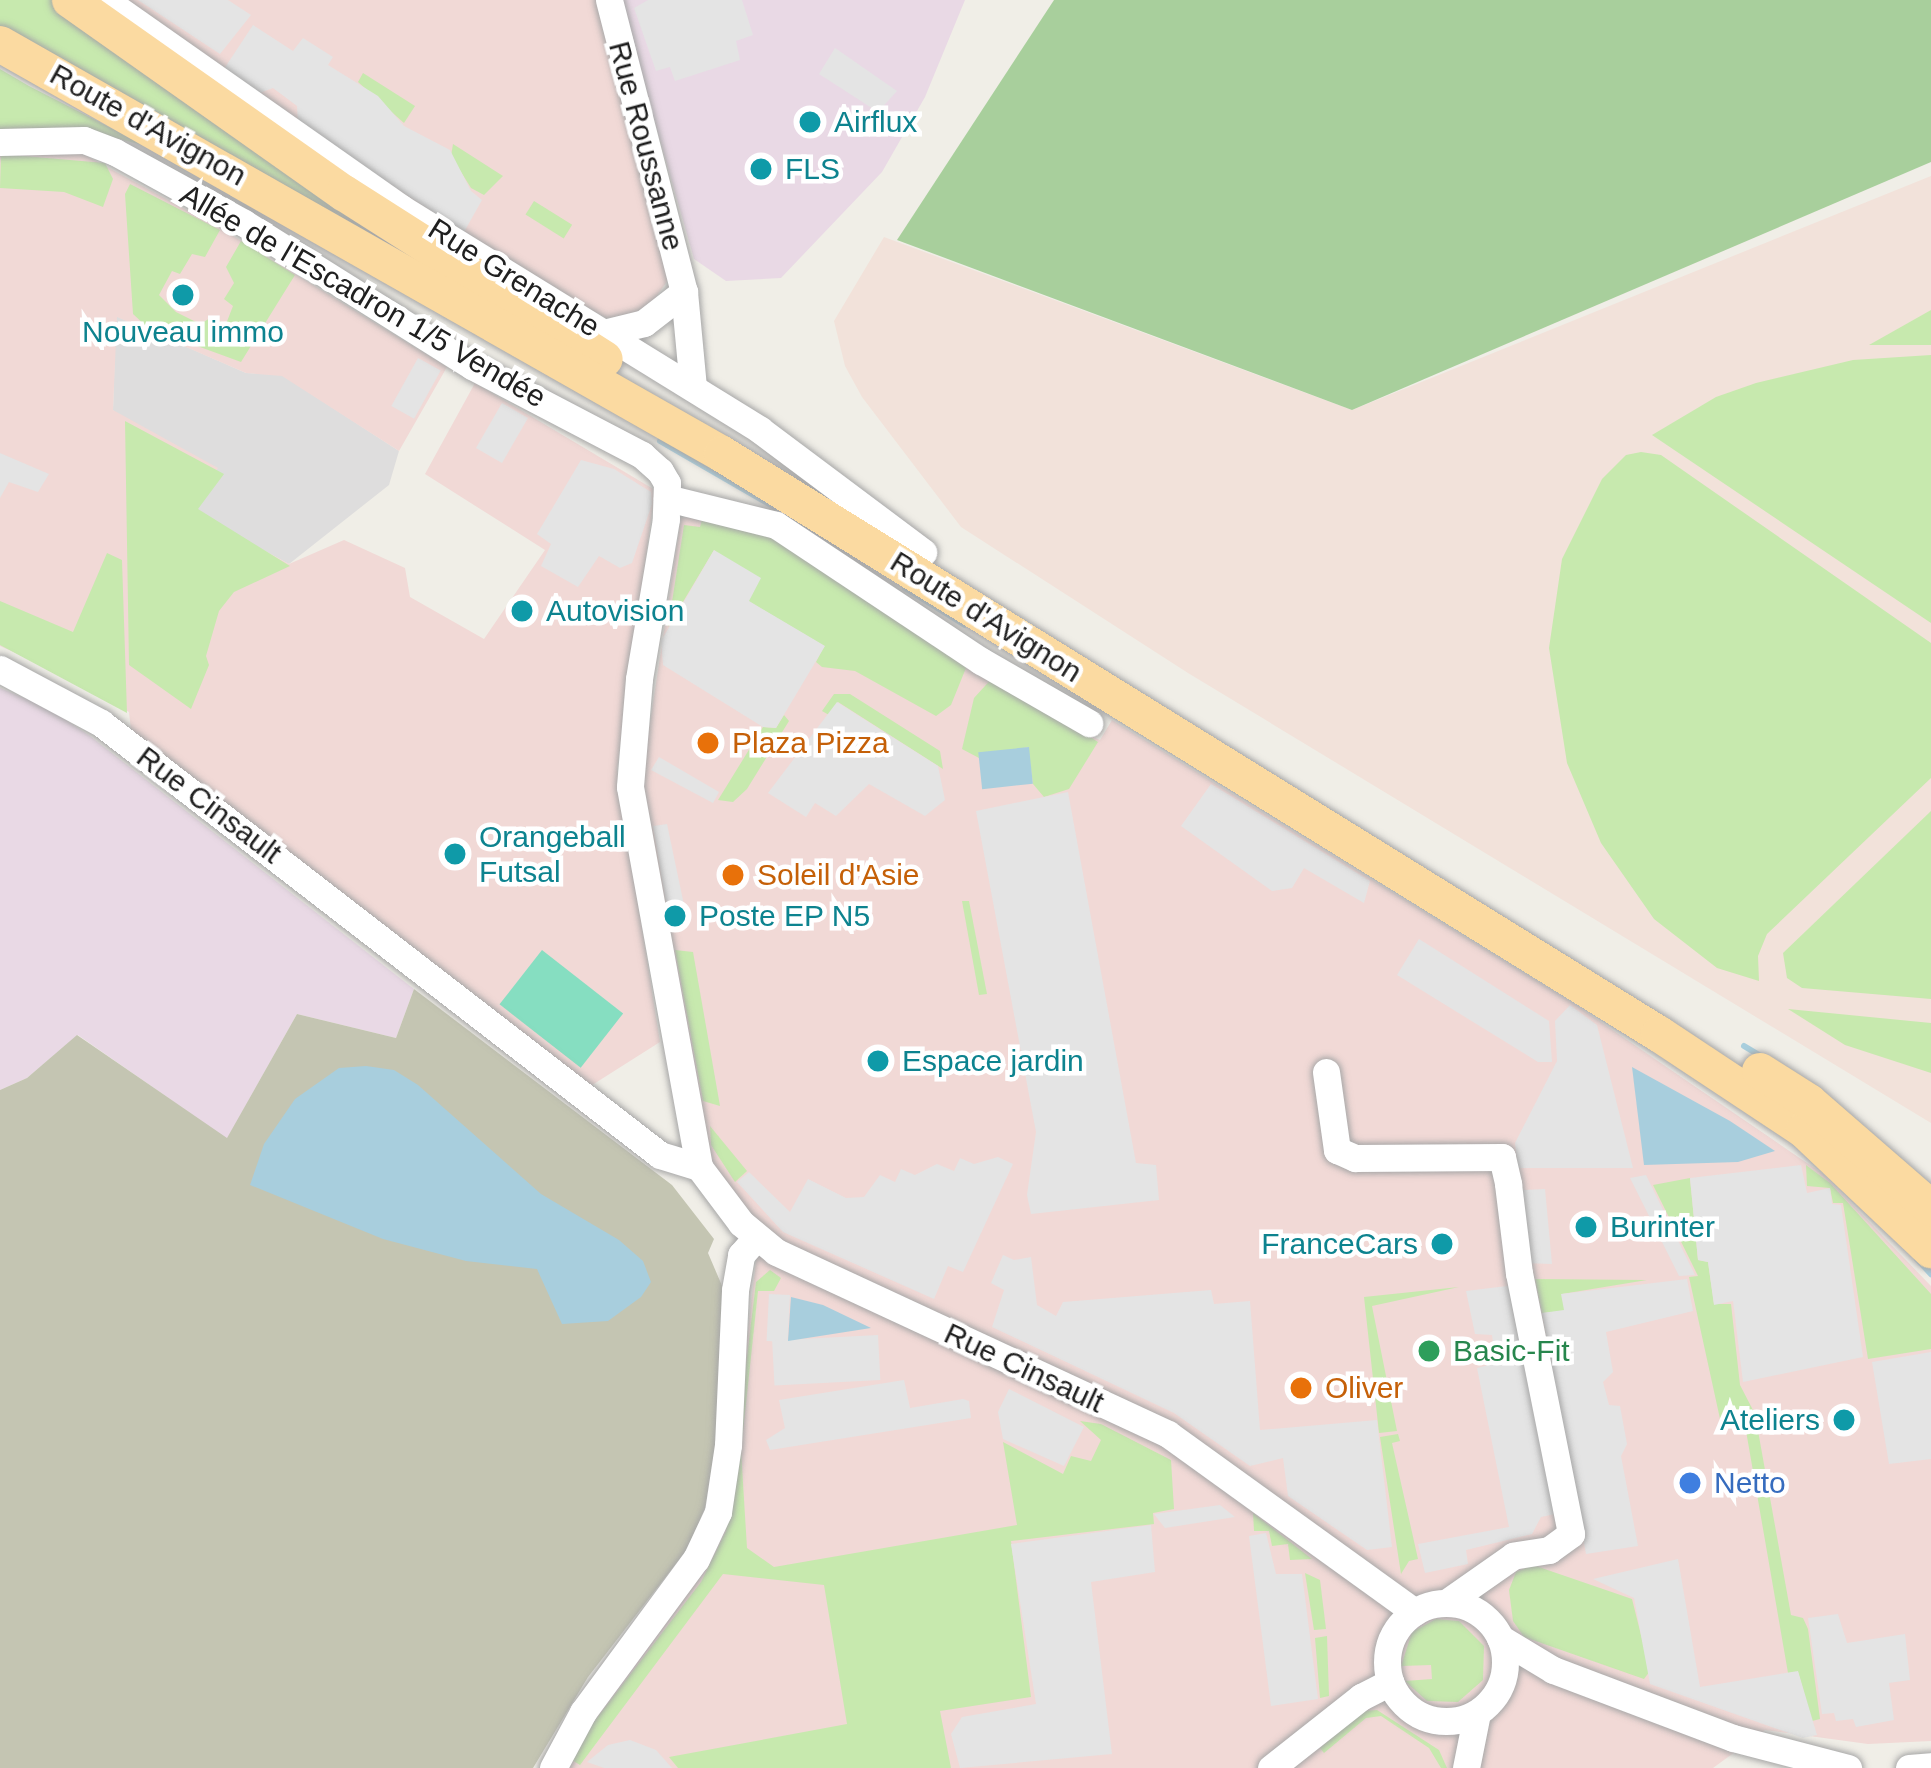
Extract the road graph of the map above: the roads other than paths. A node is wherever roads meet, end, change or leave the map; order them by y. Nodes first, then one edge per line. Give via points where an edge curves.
1 (70, 0) edge
2 (105, 0) edge
3 (608, 0) edge
4 (0, 44) edge
5 (0, 142) edge
6 (684, 292) junction
7 (603, 333) junction
8 (693, 388) junction
9 (667, 498) junction
10 (923, 552) junction
11 (0, 668) edge
12 (1089, 723) dead end
13 (1326, 1072) dead end
14 (695, 1154) junction
15 (1931, 1208) edge
16 (756, 1238) junction
17 (1931, 1250) edge
18 (1513, 1556) junction
19 (1446, 1603) junction
20 (1415, 1612) junction
21 (1493, 1628) junction
22 (1553, 1670) junction
23 (1390, 1682) junction
24 (1503, 1682) junction
25 (1477, 1713) junction
26 (1437, 1721) junction
27 (1931, 1766) edge
28 (553, 1768) edge
29 (1271, 1768) edge
30 (1463, 1768) edge
31 (1848, 1768) edge
32 (1909, 1768) edge

1 - 10 main road, Route d'Avignon via 436,253
2 - 7 street, Rue Grenache via 361,182
3 - 6 street, Rue Roussanne
4 - 17 main road, Route d'Avignon via 722,454 1659,1034 1804,1130
5 - 9 street, Allée de l'Escadron 1/5 Vendée via 84,140 115,152 472,366 642,455 660,471
6 - 7 street, Rue Roussanne via 644,323
6 - 8 street, Rue Roussanne
7 - 8 street, Rue Grenache
8 - 10 street, Rue Grenache
9 - 12 street via 776,525
9 - 14 street via 630,787
10 - 15 main road, Route d'Avignon via 1809,1102
11 - 14 street, Rue Cinsault via 137,750 672,1162
13 - 18 street via 1337,1150 1355,1158 1502,1157 1571,1534 1549,1550
14 - 16 street, Rue Cinsault
16 - 20 street, Rue Cinsault via 1168,1434
16 - 28 street via 742,1256 736,1290 718,1512 696,1559 583,1712
18 - 19 street
18 - 21 street
19 - 20 street
19 - 21 street
20 - 23 street via 1389,1646
21 - 22 street
21 - 24 street
22 - 24 street
22 - 31 street via 1769,1751
23 - 26 street via 1412,1711
23 - 29 street
24 - 25 street
25 - 26 street
25 - 30 street
26 - 30 street
27 - 32 street

